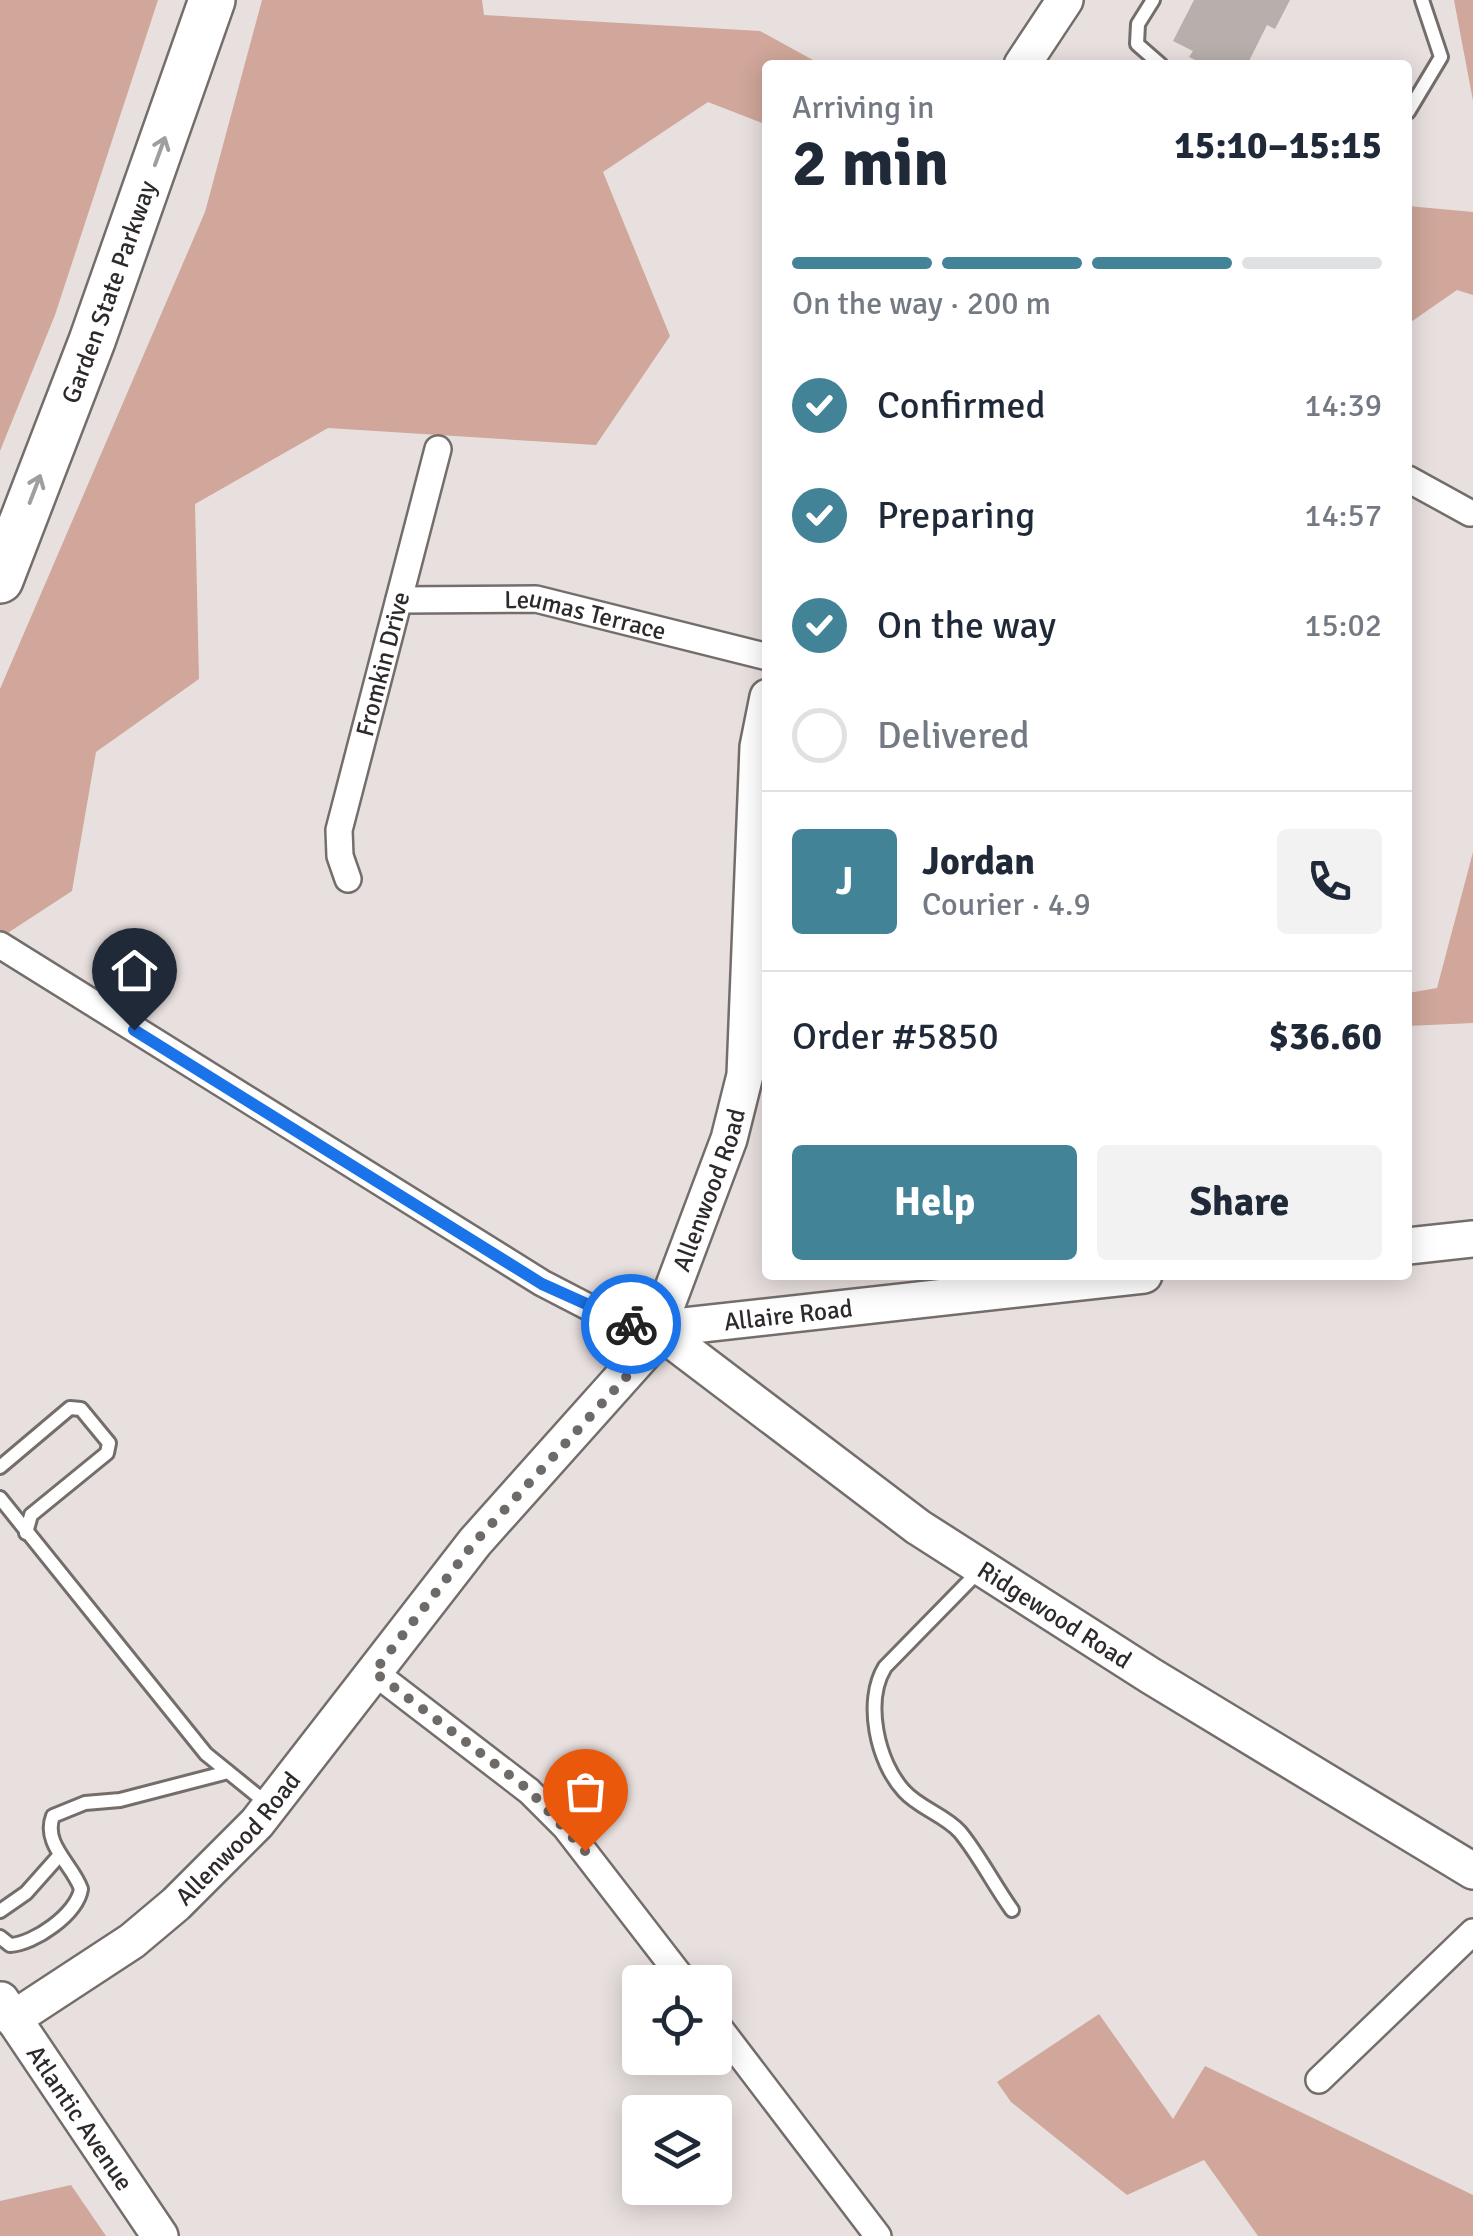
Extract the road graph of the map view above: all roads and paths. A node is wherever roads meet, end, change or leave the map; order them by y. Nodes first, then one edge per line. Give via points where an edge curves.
1 (212, 0) edge
2 (1065, 0) edge
3 (1154, 0) edge
4 (1422, 0) edge
5 (1025, 60) edge
6 (1156, 60) edge
7 (1412, 105) edge
8 (438, 449) dead end
9 (1412, 481) edge
10 (1470, 513) dead end
11 (0, 580) edge
12 (399, 600) junction
13 (762, 656) edge
14 (762, 727) edge
15 (348, 879) dead end
16 (0, 946) edge
17 (1473, 1239) edge
18 (1412, 1246) edge
19 (1030, 1281) edge
20 (989, 1284) edge
21 (657, 1329) junction
22 (0, 1467) edge
23 (0, 1498) edge
24 (26, 1532) junction
25 (983, 1567) junction
26 (374, 1672) junction
27 (228, 1772) junction
28 (271, 1806) junction
29 (58, 1857) junction
30 (1473, 1871) edge
31 (1012, 1910) dead end
32 (0, 1912) edge
33 (1473, 1932) edge
34 (0, 1936) edge
35 (672, 1965) edge
36 (7, 2009) edge
37 (732, 2044) edge
38 (1319, 2080) dead end
39 (160, 2236) edge
40 (878, 2236) edge

11 -> 1 highway, Garden State Parkway
2 - 5 main road
3 - 6 lane via 1138,24 1137,44
4 - 7 lane via 1441,57
8 - 12 street, Fromkin Drive
9 - 10 street
12 - 13 street, Leumas Terrace via 536,599
12 - 15 street, Fromkin Drive via 339,830
14 - 21 main road, Allenwood Road via 745,1076 729,1139
16 - 21 street, Allaire Road via 542,1284 598,1312
17 - 18 main road
19 - 20 main road, Allaire Road
20 - 21 main road, Allaire Road
21 - 25 main road, Ridgewood Road via 918,1527
21 - 26 main road, Allenwood Road via 640,1362 475,1542
22 - 24 lane via 70,1408 81,1409 109,1443 107,1453 32,1515
23 - 24 lane
24 - 27 lane via 172,1716
25 - 30 main road, Ridgewood Road
25 - 31 lane via 885,1668 874,1684 875,1710 887,1767 904,1791 958,1830
26 - 28 main road, Allenwood Road
26 - 35 street via 529,1790
27 - 28 lane
27 - 29 lane via 61,1811 50,1823
28 - 36 main road, Allenwood Road via 146,1928
29 - 32 lane
29 - 34 lane via 79,1884 76,1906 28,1942 10,1945
33 - 38 street
36 - 39 main road, Atlantic Avenue
37 - 40 street

